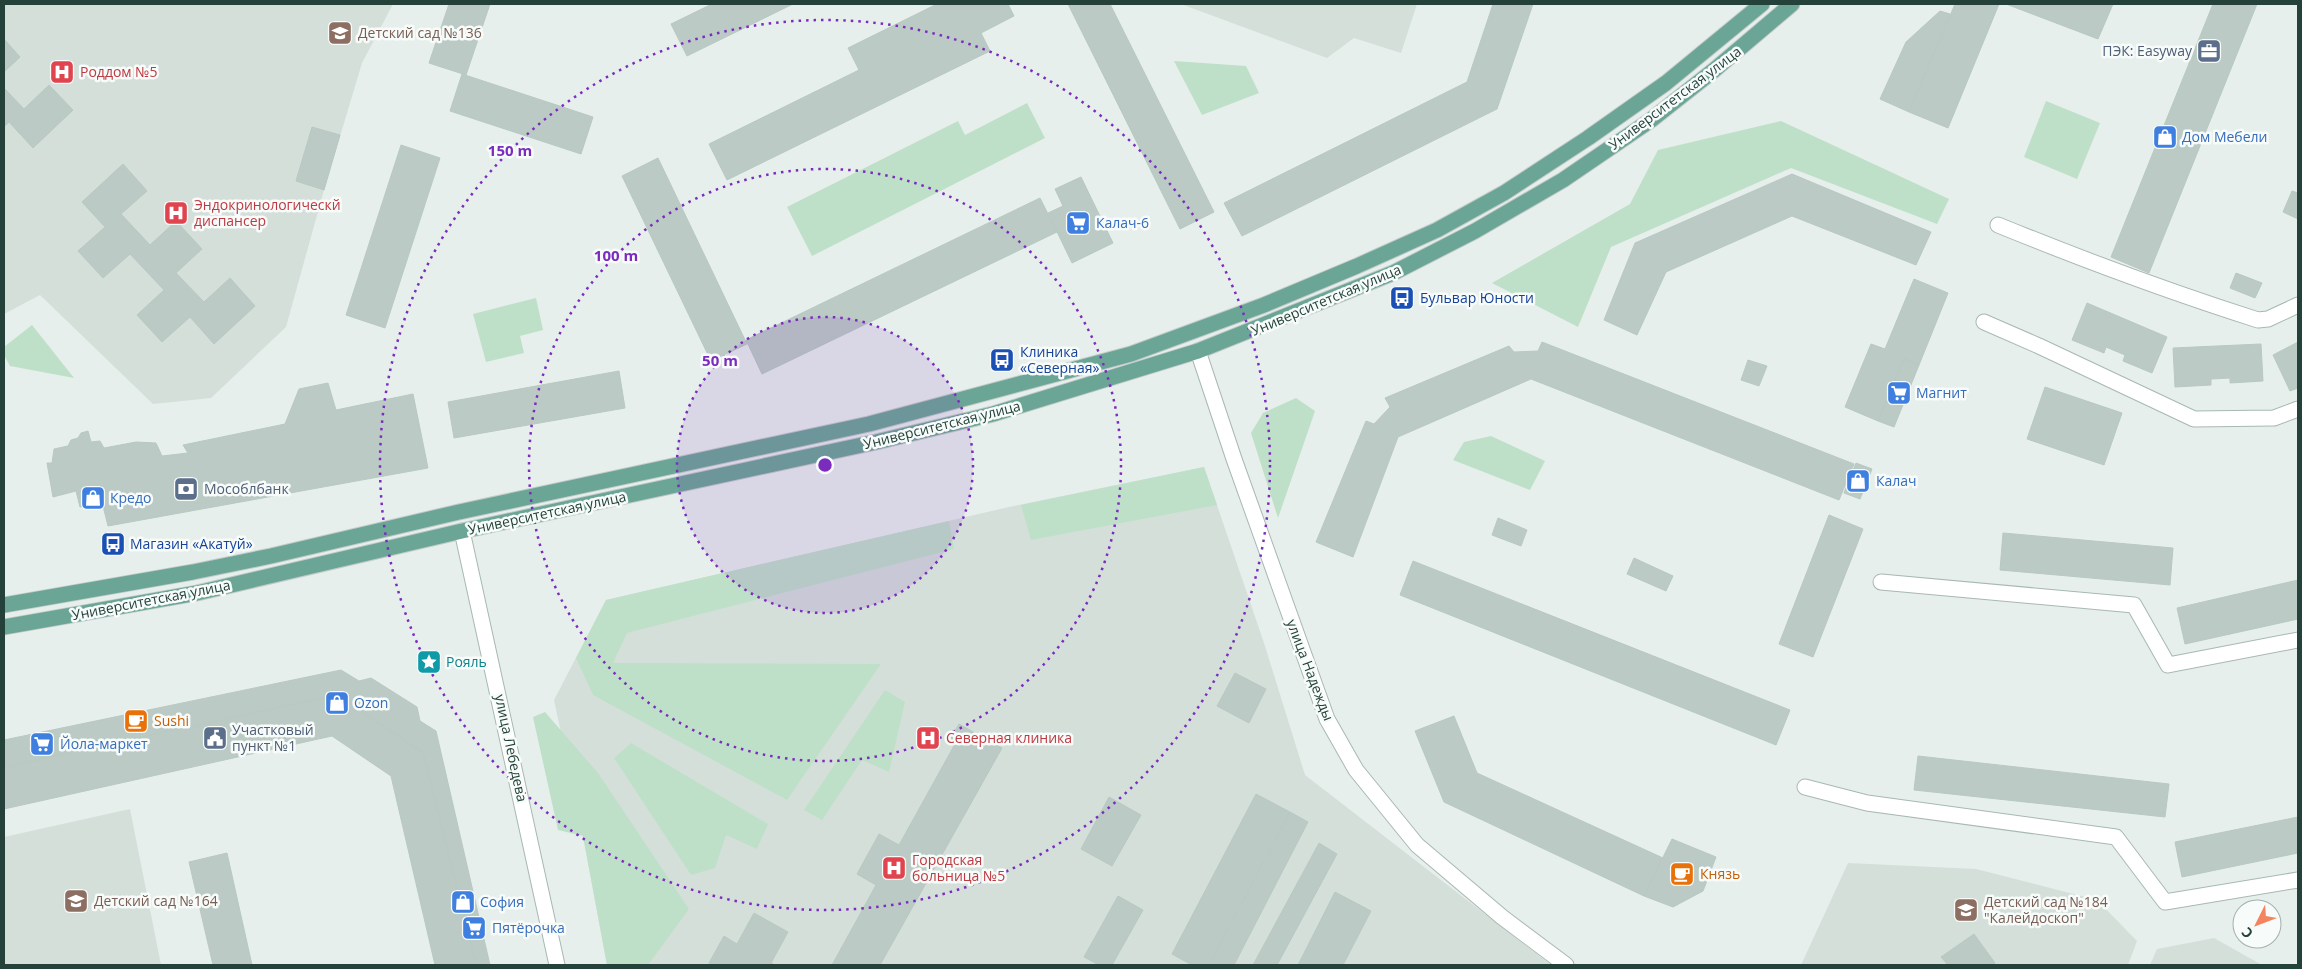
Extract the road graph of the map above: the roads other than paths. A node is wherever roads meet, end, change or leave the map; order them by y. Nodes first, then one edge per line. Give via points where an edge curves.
1 (1762, 4) edge
2 (1792, 4) edge
3 (1776, 18) junction
4 (1738, 25) junction
5 (1751, 40) junction
6 (1700, 56) junction
7 (1713, 71) junction
8 (1998, 225) dead end
9 (2298, 305) edge
10 (1984, 322) dead end
11 (1190, 333) junction
12 (1198, 351) junction
13 (2298, 409) edge
14 (717, 456) junction
15 (721, 476) junction
16 (459, 512) junction
17 (462, 530) junction
18 (1880, 582) dead end
19 (4, 605) edge
20 (4, 627) edge
21 (2298, 640) edge
22 (1805, 787) dead end
23 (2298, 880) edge
24 (557, 965) edge
25 (1566, 965) edge

1 - 3 main road
1 - 4 main road, Университетская улица
2 - 3 main road, Университетская улица
3 - 5 main road, Университетская улица
4 - 5 main road
4 - 6 main road, Университетская улица
5 - 7 main road, Университетская улица
6 - 7 main road
6 - 11 main road, Университетская улица via 1588,138 1504,193 1437,230 1264,305
7 - 12 main road, Университетская улица via 1650,120 1563,180 1475,231 1393,272
8 - 9 street via 2194,300 2258,320 2268,319
10 - 13 street via 2194,419 2274,418
11 - 12 main road
11 - 14 main road, Университетская улица via 1131,354 955,402
12 - 15 main road, Университетская улица via 993,414
12 - 25 street, улица Надежды via 1326,718 1356,770 1417,846
14 - 15 main road
14 - 16 main road, Университетская улица
15 - 17 main road, Университетская улица
16 - 17 main road
16 - 19 main road, Университетская улица via 193,572
17 - 20 main road, Университетская улица via 197,593
17 - 24 street, улица Лебедева
18 - 21 street via 2134,605 2168,665
22 - 23 street via 1867,803 2116,837 2165,902

